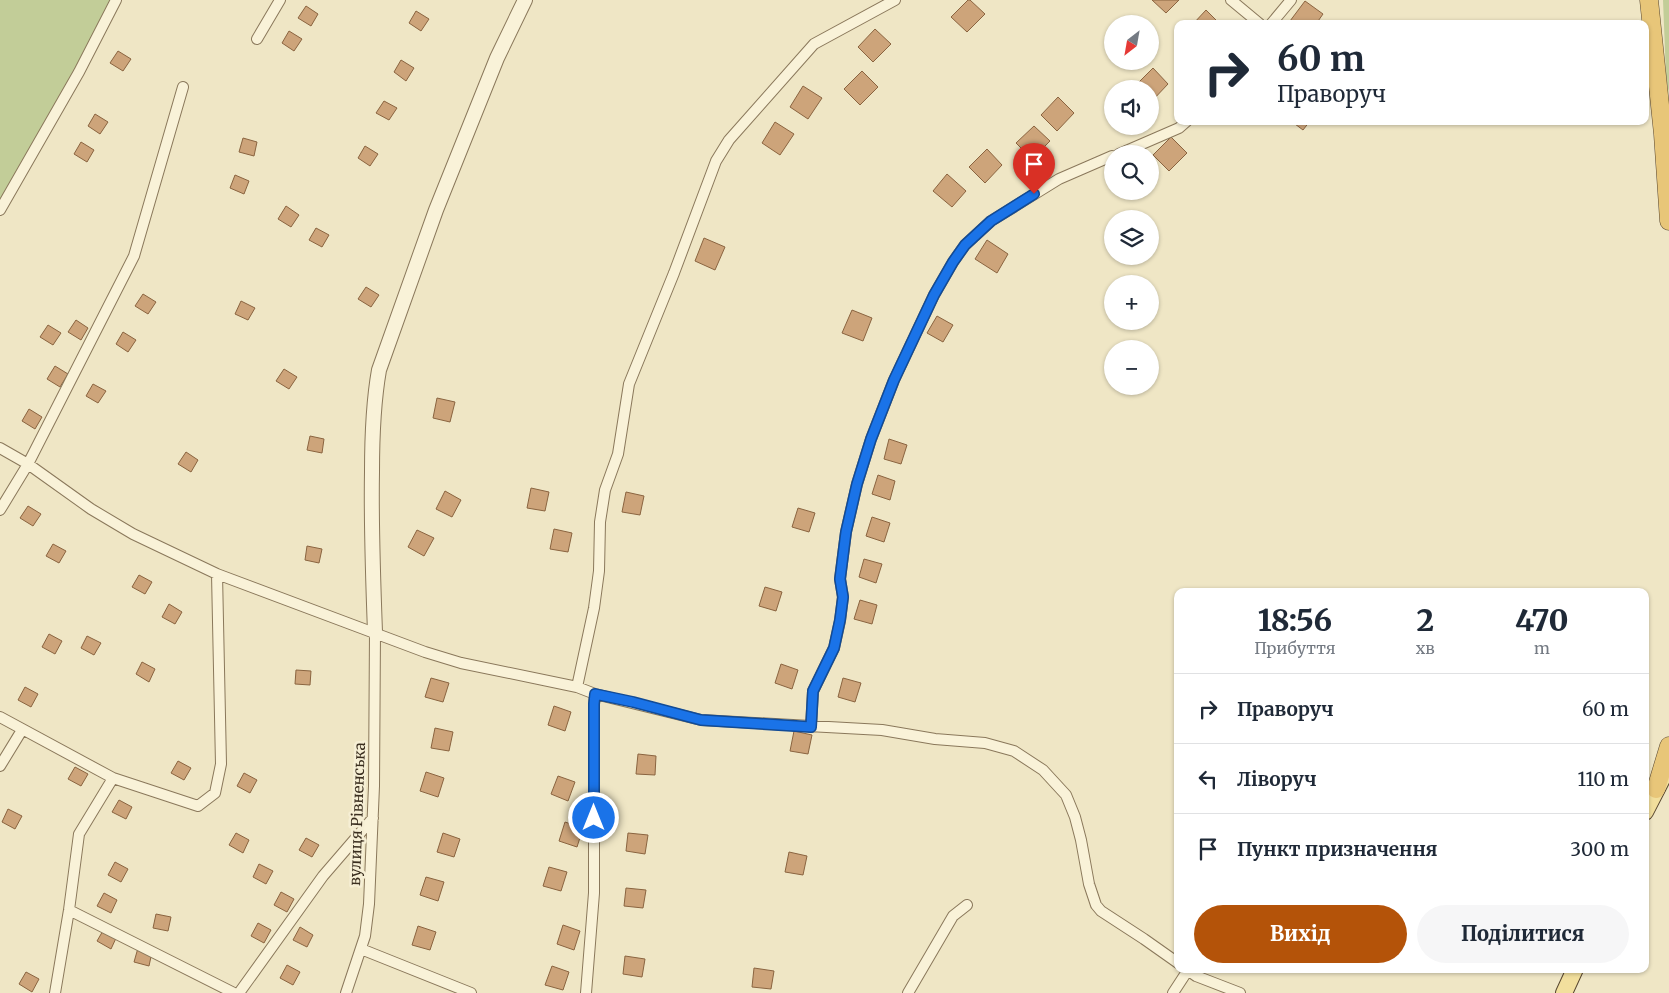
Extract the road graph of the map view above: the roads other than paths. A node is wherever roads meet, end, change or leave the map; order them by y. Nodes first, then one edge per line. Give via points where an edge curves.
1 (116, 0) edge
2 (280, 0) edge
3 (525, 0) edge
4 (895, 0) edge
5 (1231, 0) edge
6 (1291, 0) edge
7 (1649, 0) edge
8 (1255, 20) edge
9 (1274, 20) edge
10 (257, 39) dead end
11 (183, 88) dead end
12 (1182, 125) edge
13 (1663, 134) junction
14 (1140, 145) edge
15 (1669, 153) edge
16 (1104, 160) edge
17 (0, 210) edge
18 (1669, 221) edge
19 (0, 448) edge
20 (28, 464) junction
21 (0, 510) edge
22 (217, 574) junction
23 (375, 632) junction
24 (577, 687) junction
25 (595, 694) junction
26 (0, 717) edge
27 (811, 727) junction
28 (22, 730) junction
29 (1669, 746) edge
30 (0, 766) edge
31 (1669, 766) edge
32 (113, 778) junction
33 (1656, 789) junction
34 (1649, 804) edge
35 (373, 818) junction
36 (967, 905) dead end
37 (69, 910) junction
38 (361, 949) junction
39 (1174, 960) edge
40 (1185, 973) edge
41 (1192, 973) edge
42 (1572, 973) edge
43 (55, 993) edge
44 (234, 993) edge
45 (239, 993) edge
46 (346, 993) edge
47 (472, 993) edge
48 (586, 993) edge
49 (908, 993) edge
50 (1173, 993) edge
51 (1240, 993) edge
52 (1564, 993) edge

1 - 17 street
2 - 10 street
3 - 23 street via 497,58 436,210 379,370 372,428
4 - 24 street via 814,44 729,140 716,162 629,384 618,454 605,490 594,608
5 - 8 street
6 - 9 street
7 - 13 highway
11 - 20 street via 134,256
12 - 14 street
13 - 15 highway
13 - 18 highway
16 - 27 street via 1059,180 991,221 965,245 934,295 894,380 857,484 840,579 843,597 840,620 834,648 813,691
19 - 20 street
20 - 21 street
20 - 22 street via 132,534
22 - 23 street
22 - 32 street via 221,764 216,793 198,806
23 - 24 street via 461,663
23 - 35 street, вулиця Рівненська
24 - 25 street
25 - 27 street via 701,720
25 - 48 street via 594,893
26 - 28 street
27 - 39 street via 882,730 935,739 985,742 1014,751 1042,770 1066,796 1075,817 1089,884 1101,911
28 - 30 street
28 - 32 street
29 - 33 highway
31 - 33 main road
32 - 37 street via 80,834
33 - 34 main road
35 - 38 street, вулиця Рівненська via 369,904
35 - 45 street via 323,876
36 - 49 street via 953,916
37 - 43 street
37 - 44 street
38 - 46 street, вулиця Рівненська
38 - 47 street
40 - 50 street
41 - 51 street
42 - 52 main road

